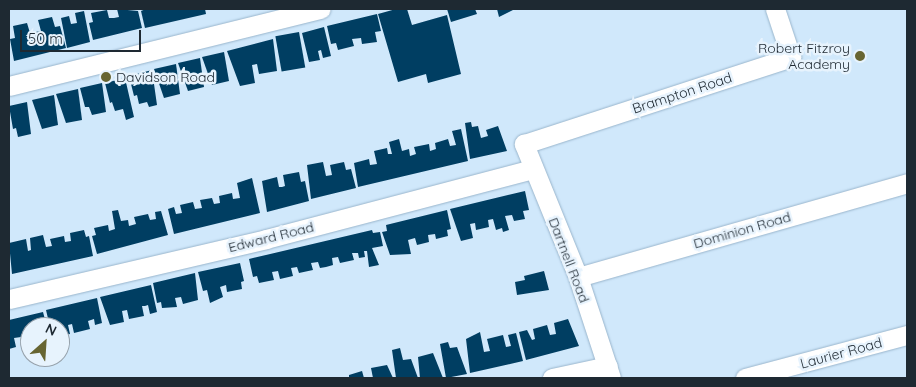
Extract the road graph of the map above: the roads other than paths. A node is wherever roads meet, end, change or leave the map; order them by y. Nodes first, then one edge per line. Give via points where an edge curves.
1 (321, 9) edge
2 (775, 9) edge
3 (9, 86) edge
4 (524, 144) joint
5 (533, 169) junction
6 (907, 184) edge
7 (578, 278) junction
8 (9, 299) edge
9 (907, 335) edge
10 (610, 372) edge
11 (552, 378) edge
12 (745, 378) edge

1 - 3 street
2 - 4 street, Brampton Road via 791,57
4 - 5 street, Dartnell Road
5 - 7 street, Dartnell Road
5 - 8 street, Edward Road via 266,240
6 - 7 street, Dominion Road
7 - 10 street, Dartnell Road
9 - 12 street, Laurier Road
10 - 11 street

